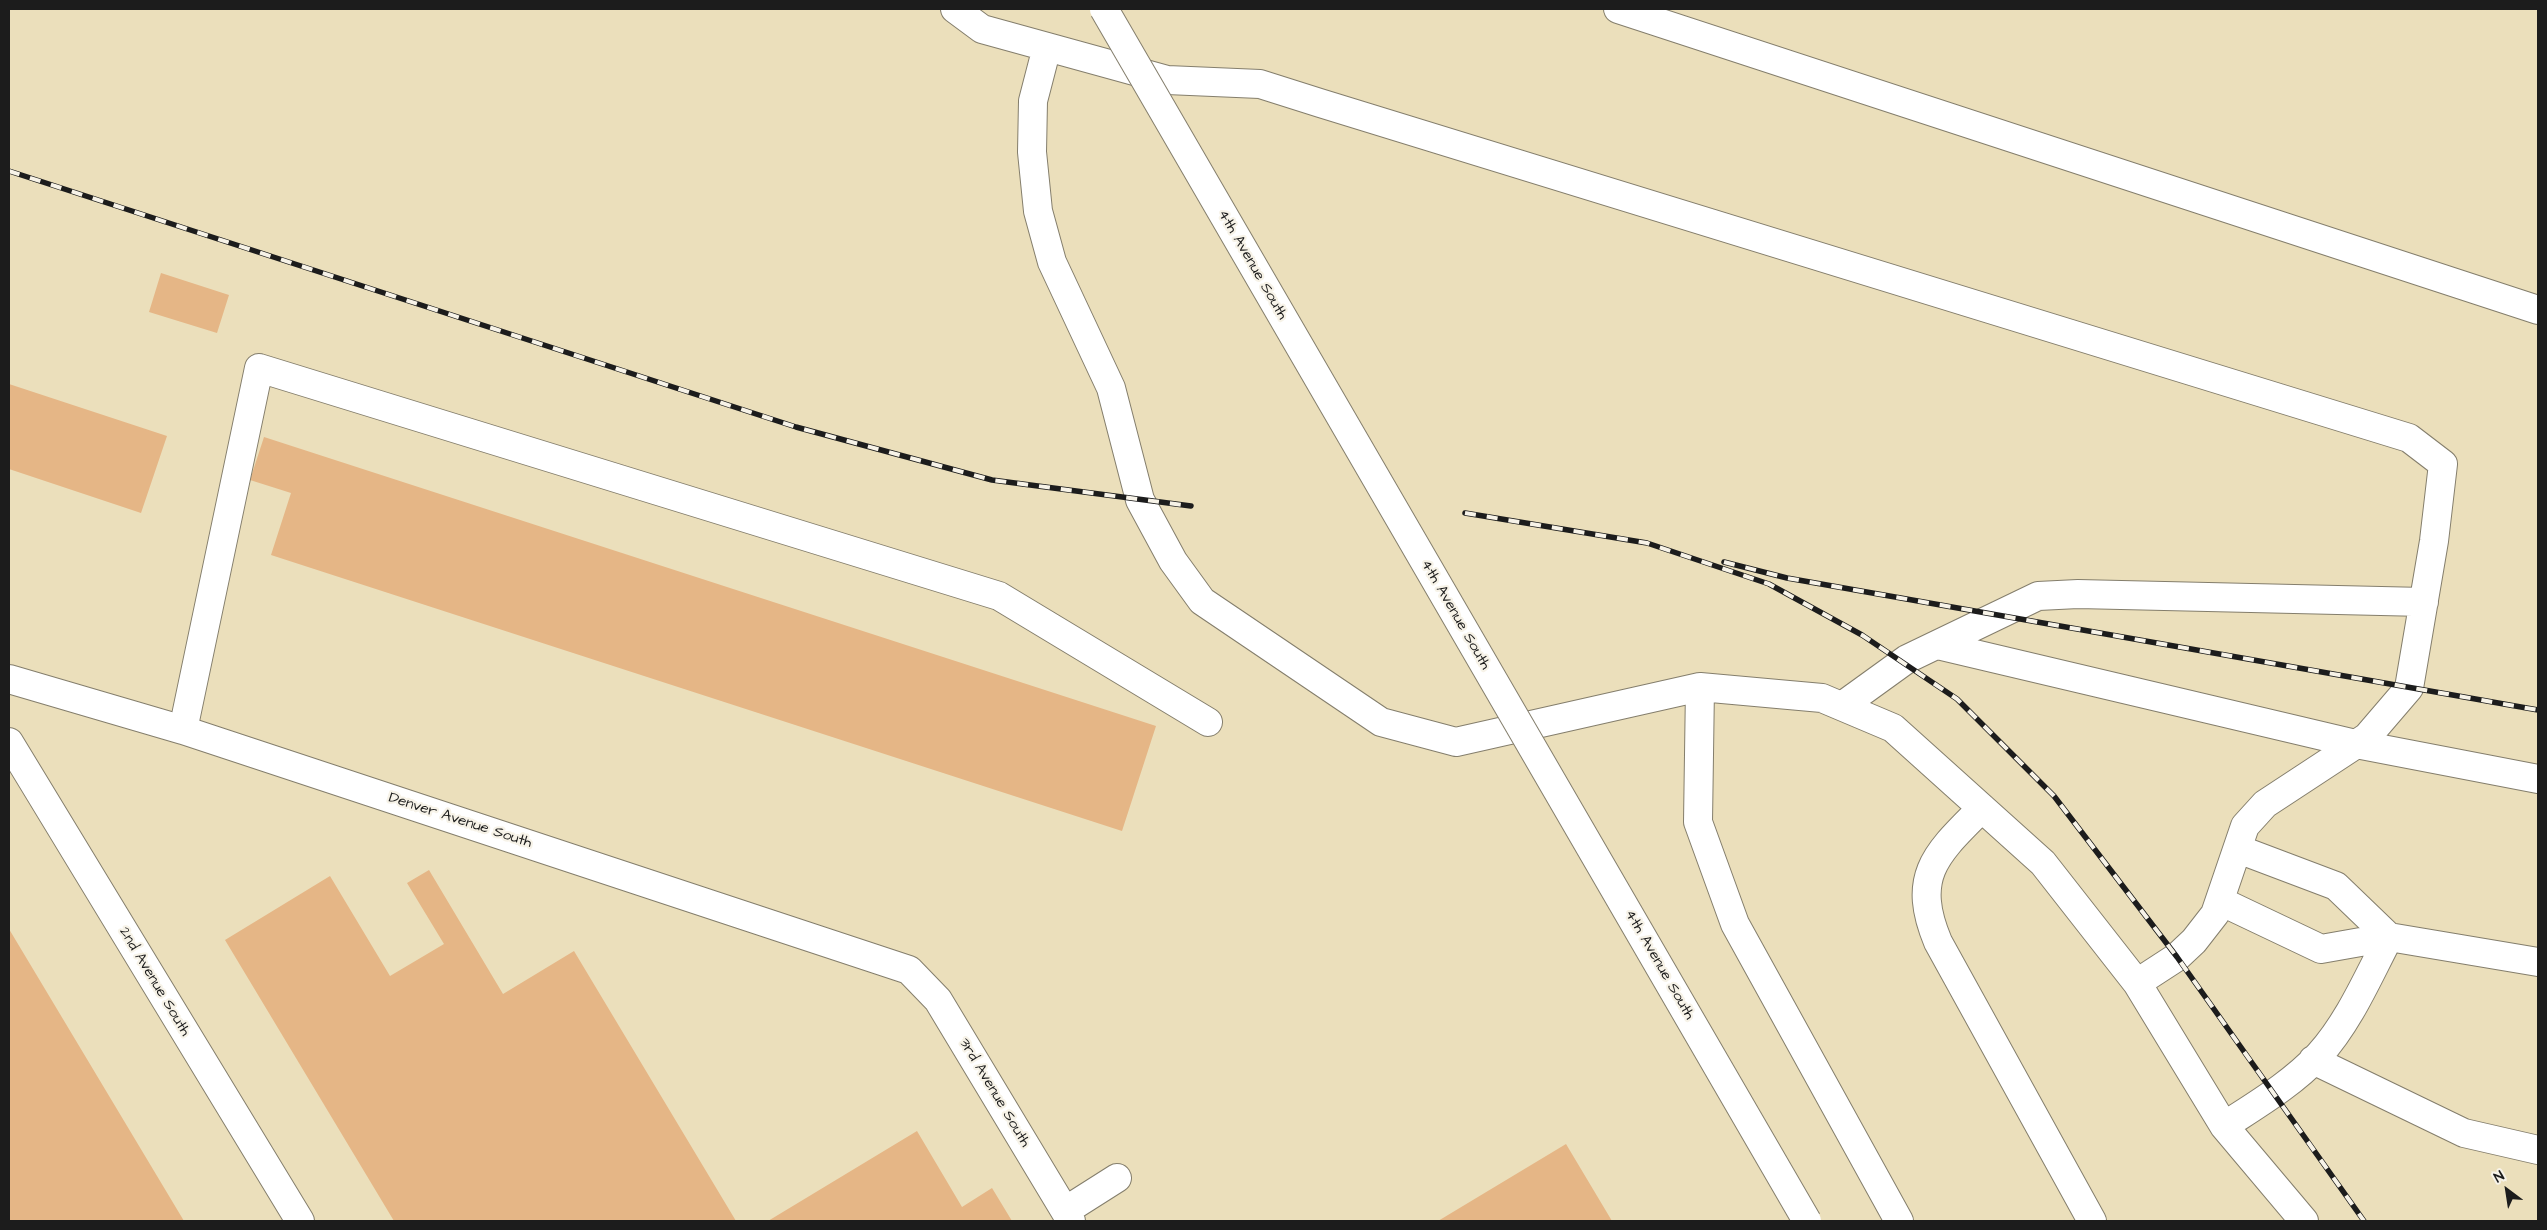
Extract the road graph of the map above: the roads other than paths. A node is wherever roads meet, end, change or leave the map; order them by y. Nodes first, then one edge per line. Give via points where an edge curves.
1 (955, 9) edge
2 (1104, 9) edge
3 (1618, 9) edge
4 (1047, 47) junction
5 (2538, 310) edge
6 (2424, 602) junction
7 (1937, 645) junction
8 (9, 679) edge
9 (1700, 687) junction
10 (1842, 706) junction
11 (1208, 722) dead end
12 (183, 730) junction
13 (9, 742) edge
14 (2356, 744) junction
15 (2538, 779) edge
16 (1982, 808) junction
17 (2238, 849) junction
18 (2220, 901) junction
19 (2389, 937) junction
20 (2538, 962) edge
21 (909, 970) joint
22 (2137, 983) junction
23 (2313, 1060) junction
24 (2224, 1126) junction
25 (2538, 1150) edge
26 (1117, 1178) dead end
27 (1068, 1216) edge
28 (300, 1221) edge
29 (1807, 1221) edge
30 (1899, 1221) edge
31 (2092, 1221) edge
32 (2304, 1221) edge

1 - 4 street via 982,29
2 - 29 street, 4th Avenue South, bridge
3 - 5 street
4 - 6 street via 1167,80 1260,84 2409,438 2443,464
4 - 9 street via 1033,109 1032,152 1042,228 1052,262 1111,388 1140,500 1173,561 1202,602 1381,722 1456,742
6 - 7 street via 2078,594 2038,596
6 - 14 street via 2409,688 2367,737
7 - 10 street via 1907,659
7 - 14 street
8 - 12 street, Denver Avenue South
9 - 10 street via 1822,698
9 - 30 street via 1698,822 1735,924
10 - 16 street via 1893,728
11 - 12 street via 999,596 259,368
12 - 21 street, Denver Avenue South
13 - 28 street, 2nd Avenue South
14 - 15 street
14 - 17 street via 2265,804 2246,826
16 - 22 street via 2043,863
16 - 31 street via 1947,844 1933,866 1926,891 1928,917 1938,942
17 - 18 street
17 - 19 street via 2336,886
18 - 19 street via 2321,949
18 - 22 street via 2215,914 2178,957
19 - 20 street
19 - 23 street via 2337,1031
21 - 27 street, 3rd Avenue South via 938,1000
22 - 24 street
23 - 24 street via 2274,1094
23 - 25 street via 2464,1133
24 - 32 street
26 - 27 street

